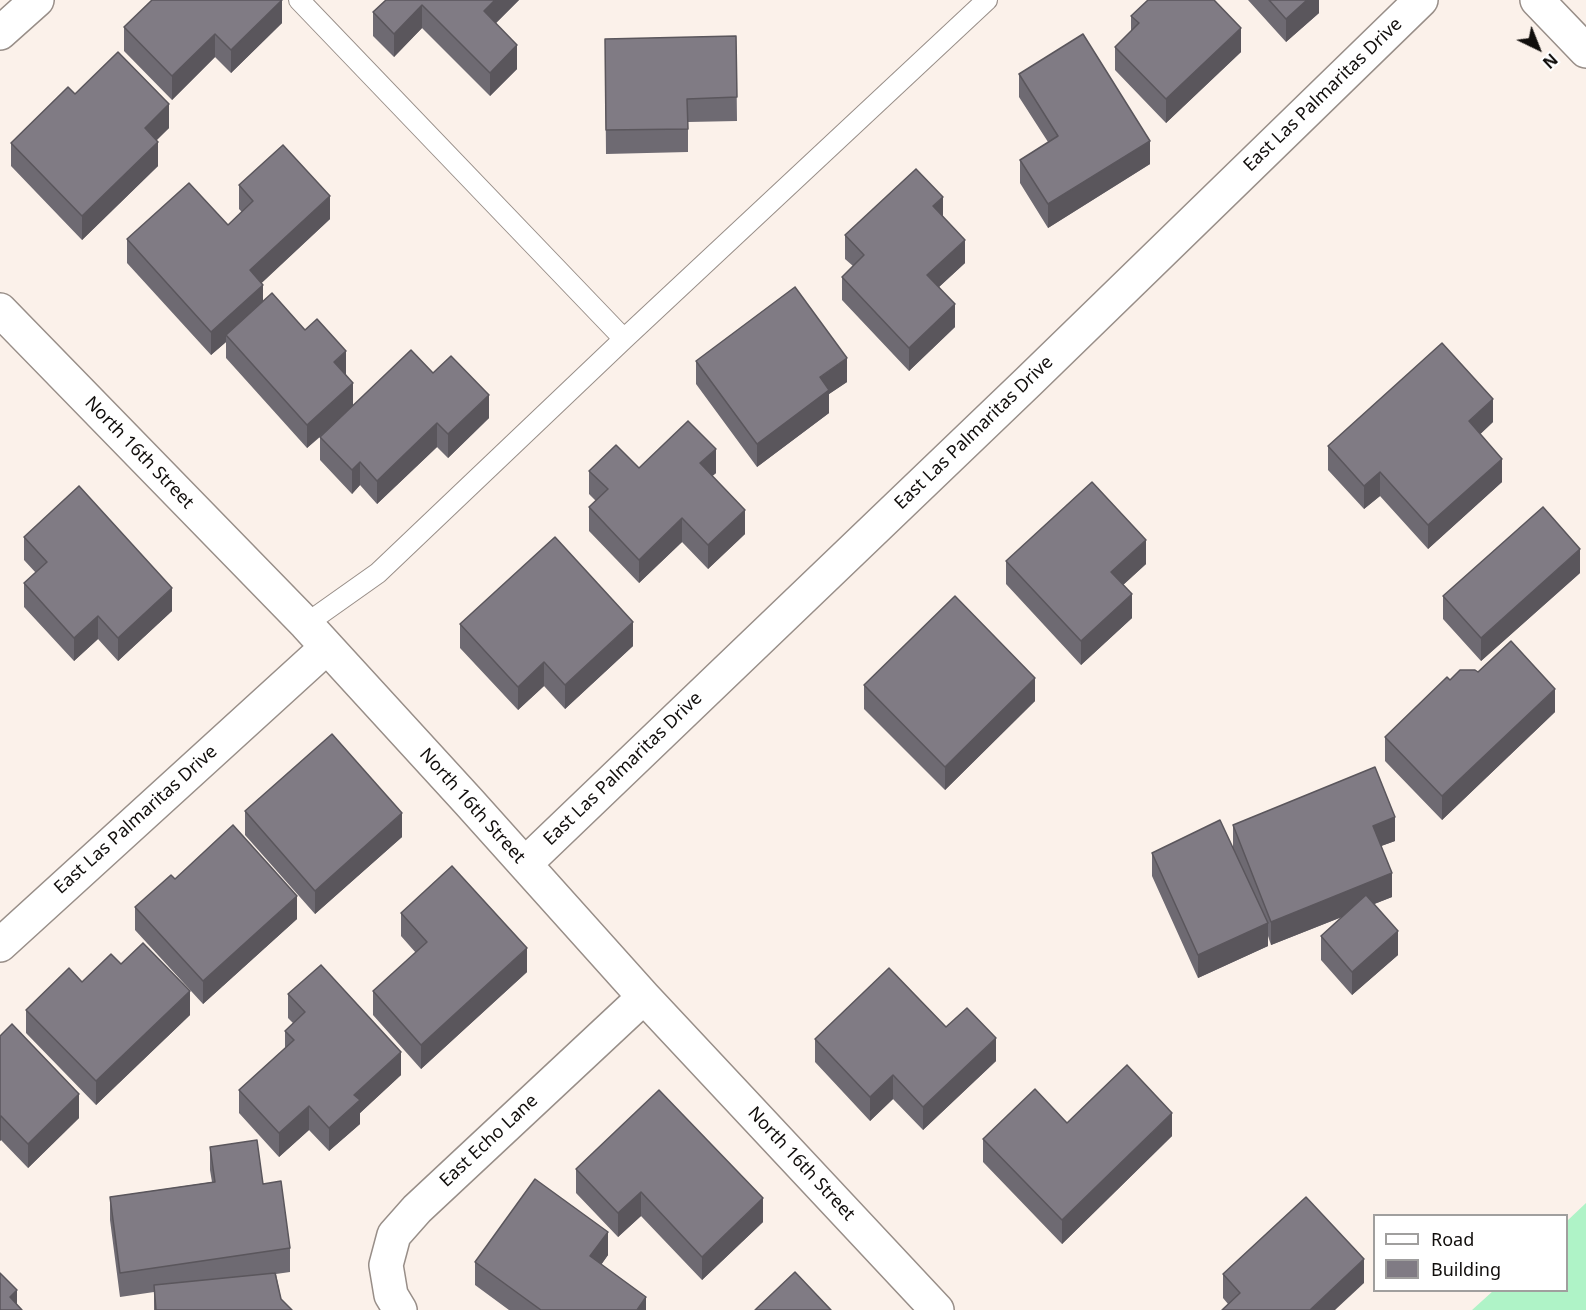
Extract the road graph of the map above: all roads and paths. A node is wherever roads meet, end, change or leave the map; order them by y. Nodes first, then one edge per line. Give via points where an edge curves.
1 (37, 0) edge
2 (299, 0) edge
3 (987, 0) edge
4 (1421, 0) edge
5 (1537, 0) edge
6 (0, 33) edge
7 (1586, 51) edge
8 (0, 310) edge
9 (624, 339) junction
10 (316, 636) junction
11 (525, 864) junction
12 (0, 945) edge
13 (644, 997) junction
14 (400, 1310) edge
15 (937, 1310) edge

1 - 6 street
2 - 9 lane
3 - 9 lane
4 - 11 street, East Las Palmaritas Drive
5 - 7 street
8 - 10 street, North 16th Street
9 - 10 lane
10 - 11 street, North 16th Street
10 - 12 street, East Las Palmaritas Drive
11 - 13 street, North 16th Street
13 - 14 street, East Echo Lane via 394,1234 386,1264 391,1295
13 - 15 street, North 16th Street

